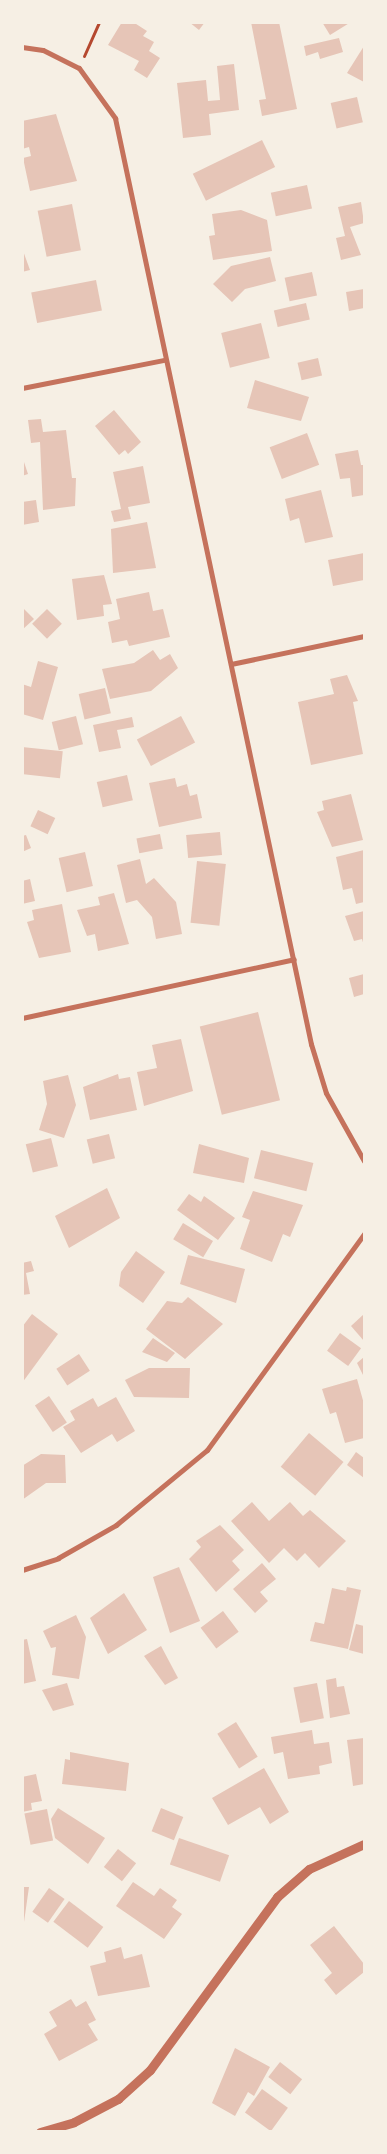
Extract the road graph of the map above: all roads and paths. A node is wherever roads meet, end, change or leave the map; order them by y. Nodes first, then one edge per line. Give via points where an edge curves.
1 (99, 22) edge
2 (22, 47) edge
3 (79, 68) junction
4 (164, 360) junction
5 (22, 388) edge
6 (364, 636) edge
7 (231, 664) junction
8 (294, 959) junction
9 (22, 1018) edge
10 (364, 1161) edge
11 (364, 1234) edge
12 (22, 1570) edge
13 (364, 1844) edge
14 (40, 2132) edge

1 - 3 path
2 - 3 street via 43,50
3 - 4 street via 115,118
4 - 5 street
4 - 7 street
6 - 7 street
7 - 8 street
8 - 9 street
8 - 10 street via 326,1094
11 - 12 street via 207,1450 116,1525 58,1558
13 - 14 street via 309,1869 277,1897 150,2070 118,2099 74,2122

